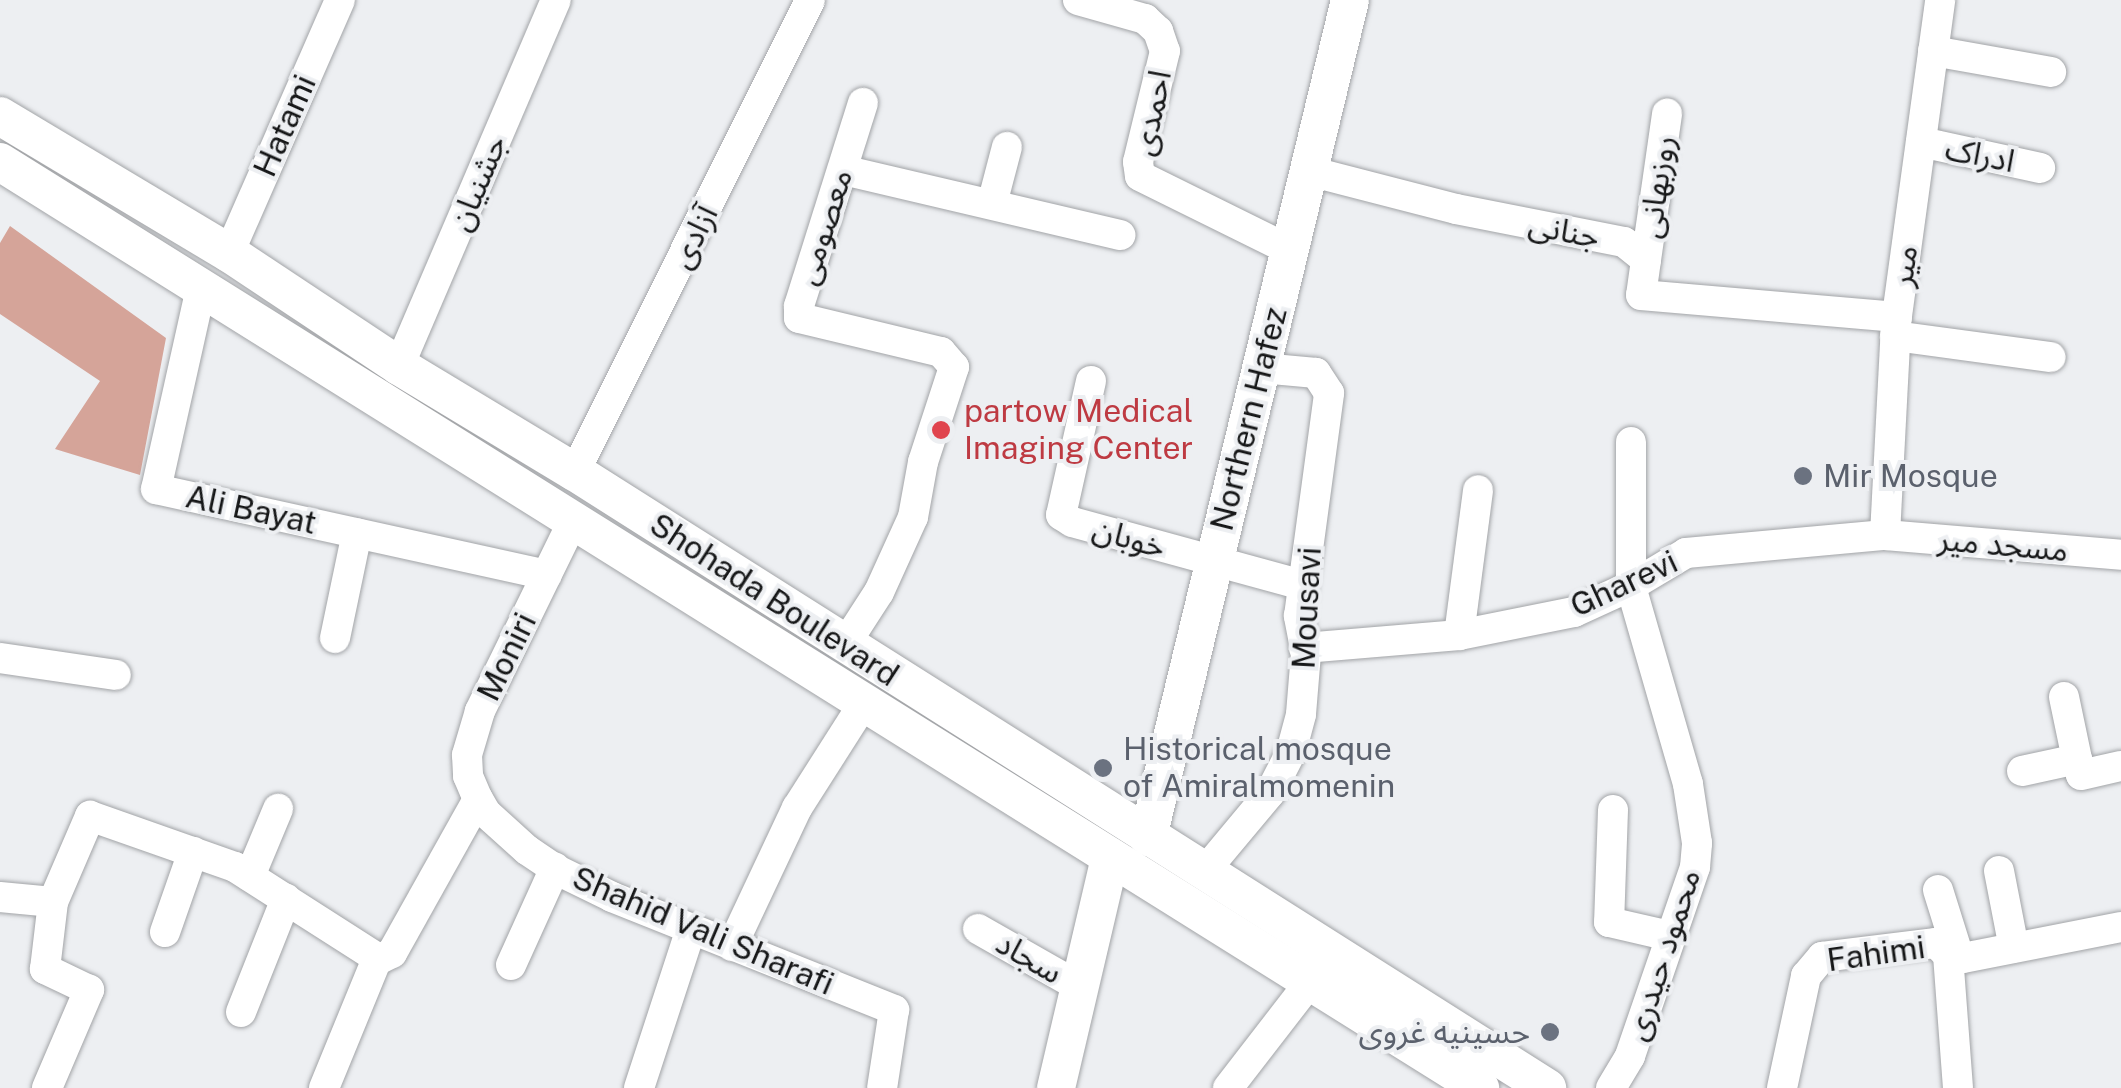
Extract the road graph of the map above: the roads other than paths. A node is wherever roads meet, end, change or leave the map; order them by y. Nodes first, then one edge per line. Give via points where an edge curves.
1 (340, 0) edge
2 (556, 0) edge
3 (810, 0) edge
4 (1350, 0) edge
5 (1940, 0) edge
6 (1094, 2) edge
7 (1933, 50) junction
8 (2051, 72) dead end
9 (864, 103) dead end
10 (1667, 114) dead end
11 (0, 116) edge
12 (1921, 142) junction
13 (1007, 147) dead end
14 (0, 162) edge
15 (2040, 168) dead end
16 (843, 170) junction
17 (1309, 171) junction
18 (992, 204) junction
19 (1121, 234) dead end
20 (1290, 250) junction
21 (229, 253) junction
22 (1646, 260) junction
23 (201, 288) junction
24 (1896, 326) junction
25 (2051, 357) dead end
26 (399, 366) junction
27 (1261, 368) junction
28 (1092, 381) dead end
29 (1632, 442) dead end
30 (575, 472) junction
31 (1478, 490) dead end
32 (573, 521) junction
33 (357, 533) junction
34 (1884, 535) junction
35 (2121, 555) edge
36 (1214, 562) junction
37 (547, 574) junction
38 (1303, 585) junction
39 (1632, 586) junction
40 (1459, 635) junction
41 (335, 638) dead end
42 (844, 646) junction
43 (1304, 648) junction
44 (0, 658) edge
45 (116, 675) dead end
46 (2064, 697) dead end
47 (864, 703) junction
48 (2078, 759) junction
49 (2121, 766) edge
50 (2022, 771) dead end
51 (478, 799) junction
52 (278, 809) dead end
53 (1613, 810) dead end
54 (1148, 838) junction
55 (193, 852) junction
56 (1110, 857) junction
57 (555, 868) junction
58 (1999, 871) dead end
59 (1204, 872) junction
60 (250, 876) junction
61 (1938, 890) dead end
62 (0, 897) edge
63 (286, 899) junction
64 (53, 902) junction
65 (2121, 927) edge
66 (978, 929) dead end
67 (691, 930) junction
68 (165, 932) dead end
69 (1670, 936) junction
70 (732, 946) junction
71 (2014, 948) junction
72 (1954, 956) junction
73 (379, 959) junction
74 (511, 965) dead end
75 (1310, 982) junction
76 (1080, 987) junction
77 (241, 1012) dead end
78 (47, 1088) edge
79 (324, 1088) edge
80 (639, 1088) edge
81 (882, 1088) edge
82 (1056, 1088) edge
83 (1228, 1088) edge
84 (1480, 1088) edge
85 (1547, 1088) edge
86 (1611, 1088) edge
87 (1782, 1088) edge
88 (1958, 1088) edge

1 - 21 street, Hatami
2 - 26 street, جشنیان
3 - 30 street, آزادی
4 - 17 main road, Northern Hafez
5 - 7 street, میر
6 - 20 street, احمدی via 1145,20 1165,50 1140,176
7 - 8 street
7 - 12 street, میر
9 - 16 street, معصومی
10 - 22 street, روزبهانی
11 - 21 main road, Shohada Boulevard
12 - 15 street, ادراک
12 - 24 street, میر
13 - 18 street
14 - 23 main road, Shohada Boulevard
16 - 18 street
16 - 42 street, معصومی via 799,318 941,352 954,367 922,462 913,517 879,592
17 - 20 main road, Northern Hafez
17 - 22 street, جنانی via 1624,242
18 - 19 street
20 - 27 main road, Northern Hafez
21 - 26 main road, Shohada Boulevard
22 - 24 street via 1641,296
23 - 32 main road, Shohada Boulevard
23 - 33 street, Ali Bayat via 156,489
24 - 25 street
24 - 34 street, میر
26 - 30 main road, Shohada Boulevard
27 - 36 main road, Northern Hafez
27 - 38 street, Mousavi via 1316,372 1328,393
28 - 36 street, خوبان via 1061,514
29 - 39 street, محمود حیدری
30 - 42 main road, Shohada Boulevard
31 - 40 street
32 - 37 street, Moniri
32 - 47 main road, Shohada Boulevard
33 - 37 street, Ali Bayat
33 - 41 street
34 - 35 street, مسجد میر
34 - 39 street, Gharevi via 1686,554
36 - 38 street
36 - 54 main road, Northern Hafez
37 - 51 street, Moniri via 480,711 467,754
38 - 43 street, Mousavi
39 - 40 street, Gharevi via 1574,612
39 - 69 street, محمود حیدری via 1688,784 1697,843
40 - 43 street, Gharevi
42 - 54 main road, Shohada Boulevard
43 - 59 street, Mousavi via 1301,714 1291,752 1270,793
44 - 45 street
46 - 48 street
47 - 56 main road, Shohada Boulevard
47 - 70 street via 796,808
48 - 49 street via 2081,775
48 - 50 street
51 - 57 street, Shahid Vali Sharafi
51 - 73 street via 392,953
52 - 60 street
53 - 69 street via 1609,922
54 - 56 main road
54 - 59 main road, Shohada Boulevard
55 - 60 street
55 - 64 street via 90,816
55 - 68 street
56 - 75 main road, Shohada Boulevard
56 - 76 main road
57 - 67 street, Shahid Vali Sharafi
57 - 74 street
58 - 71 street
59 - 85 main road, Shohada Boulevard
60 - 63 street
61 - 72 street
62 - 64 street
63 - 73 street
63 - 77 street
64 - 78 street via 46,969 88,990
65 - 71 street, Fahimi
66 - 76 street, سجاد
67 - 70 street, Shahid Vali Sharafi
67 - 80 street
69 - 86 street, محمود حیدری via 1630,1056
70 - 81 street, Shahid Vali Sharafi via 894,1010
71 - 72 street, Fahimi
72 - 87 street, Fahimi via 1936,944 1813,962
72 - 88 street
73 - 79 street
75 - 83 street
75 - 84 main road, Shohada Boulevard
76 - 82 main road

